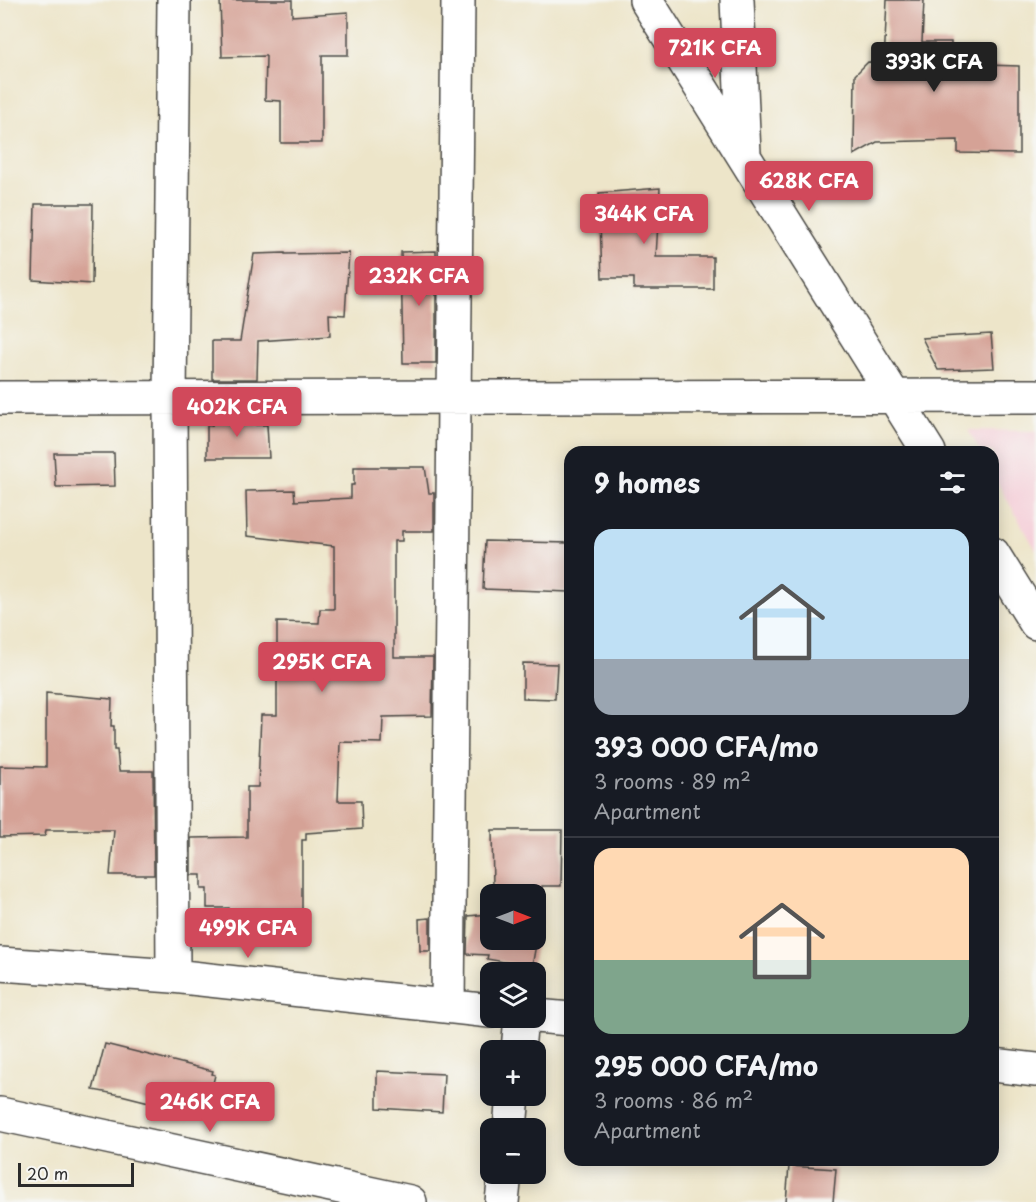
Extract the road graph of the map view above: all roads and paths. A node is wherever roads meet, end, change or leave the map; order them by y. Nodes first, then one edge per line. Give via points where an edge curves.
1 (174, 0) edge
2 (458, 0) edge
3 (646, 0) edge
4 (737, 0) edge
5 (744, 157) junction
6 (894, 396) junction
7 (1036, 396) edge
8 (0, 398) edge
9 (170, 398) junction
10 (453, 399) junction
11 (925, 446) edge
12 (999, 564) edge
13 (1036, 623) edge
14 (0, 964) edge
15 (173, 976) junction
16 (448, 1006) junction
17 (480, 1010) edge
18 (546, 1017) edge
19 (564, 1018) edge
20 (999, 1066) edge
21 (1036, 1070) edge
22 (0, 1114) edge
23 (504, 1184) edge
24 (391, 1200) edge
25 (502, 1202) edge

1 - 9 street
2 - 10 street
3 - 5 street
4 - 5 street
5 - 6 street
6 - 7 street
6 - 10 street
6 - 11 street
8 - 9 street
9 - 10 street
9 - 15 street
10 - 16 street
12 - 13 street
14 - 15 street
15 - 16 street
16 - 17 street
18 - 19 street
20 - 21 street
22 - 24 street
23 - 25 street

